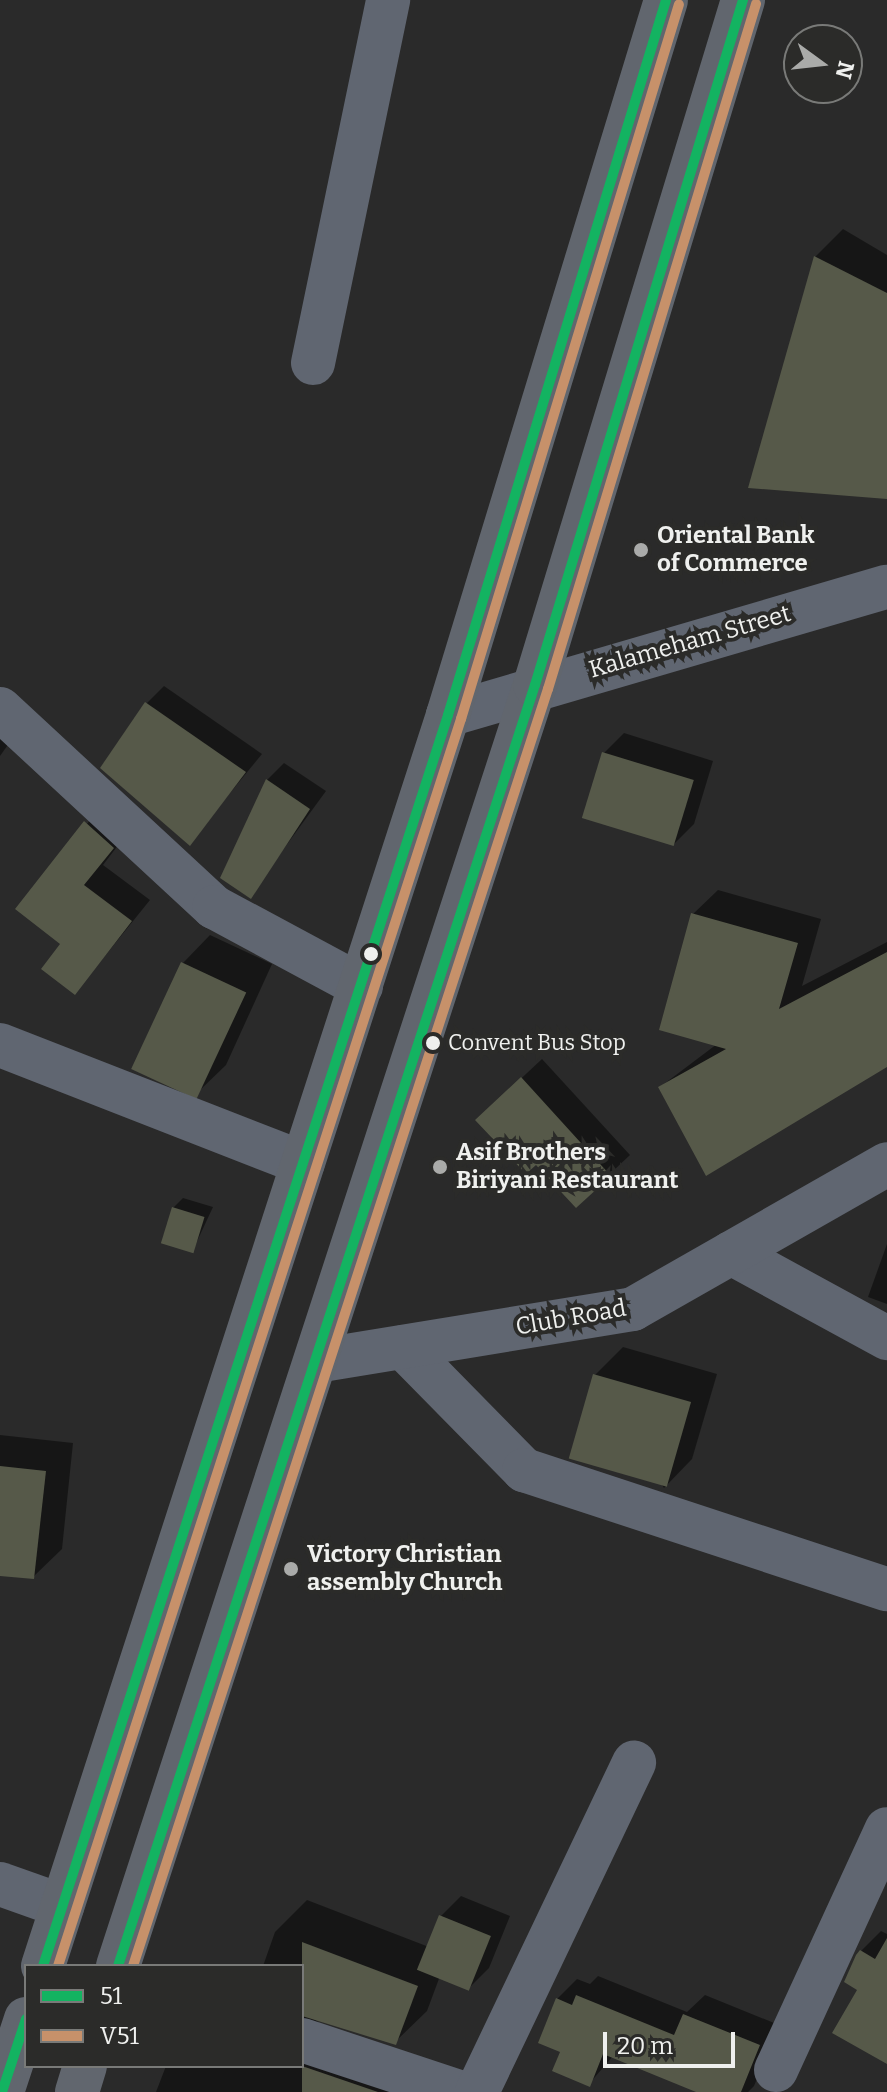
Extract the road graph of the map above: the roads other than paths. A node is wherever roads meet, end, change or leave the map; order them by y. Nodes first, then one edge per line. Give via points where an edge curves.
1 (388, 0) edge
2 (666, 0) edge
3 (743, 0) edge
4 (313, 363) dead end
5 (887, 587) edge
6 (535, 685) junction
7 (0, 709) edge
8 (448, 715) junction
9 (361, 986) junction
10 (0, 1045) edge
11 (303, 1163) junction
12 (887, 1164) edge
13 (731, 1253) junction
14 (887, 1338) edge
15 (403, 1347) junction
16 (316, 1361) junction
17 (887, 1589) edge
18 (634, 1763) dead end
19 (887, 1829) edge
20 (0, 1884) edge
21 (62, 1906) junction
22 (44, 1964) edge
23 (119, 1964) edge
24 (24, 2025) edge
25 (304, 2041) edge
26 (84, 2068) edge
27 (776, 2070) dead end
28 (2, 2092) edge
29 (77, 2092) edge
30 (459, 2092) edge
31 (477, 2092) edge

1 - 4 street
2 - 8 main road
3 - 6 main road
5 - 6 street, Kalameham Street
6 - 8 street, Kalameham Street
6 - 16 main road
7 - 9 street via 214,907
8 - 9 main road
9 - 11 main road
10 - 11 street
11 - 21 main road
12 - 13 street, Club Road
13 - 14 street
13 - 15 street, Club Road via 633,1309
15 - 16 street, Club Road
15 - 17 street via 524,1470
16 - 23 main road
18 - 31 street
19 - 27 street
20 - 21 street
21 - 22 main road
24 - 28 main road
25 - 30 street
26 - 29 main road

